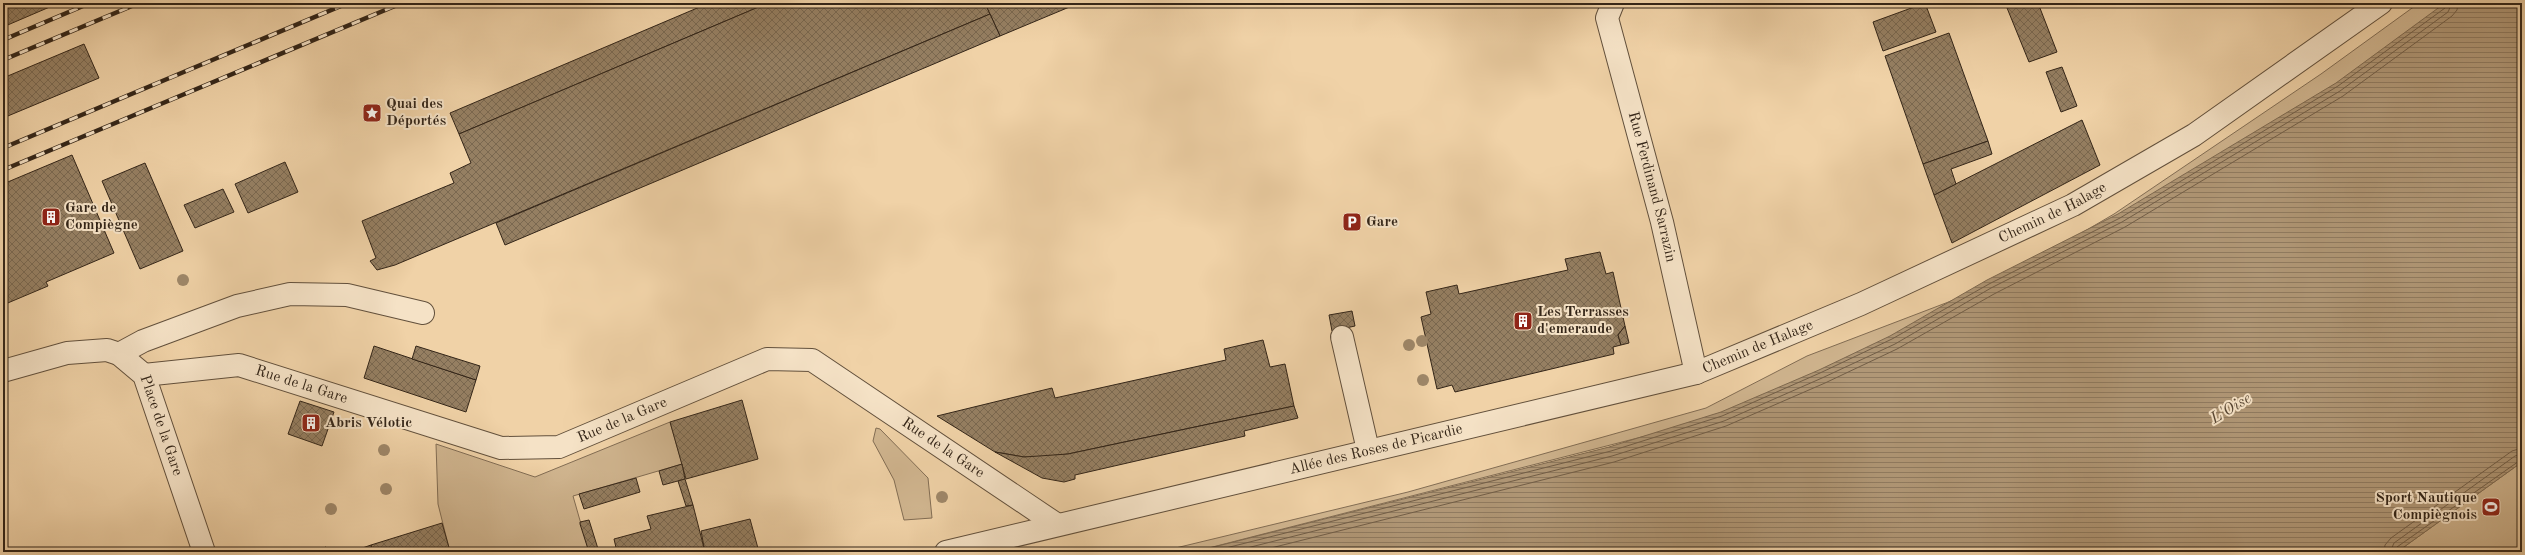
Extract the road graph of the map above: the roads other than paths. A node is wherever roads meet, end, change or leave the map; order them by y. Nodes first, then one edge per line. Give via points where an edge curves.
1 (1613, 3) edge
2 (2381, 3) edge
3 (423, 313) dead end
4 (1342, 337) dead end
5 (119, 354) junction
6 (3, 371) edge
7 (1696, 373) junction
8 (144, 375) junction
9 (1368, 450) junction
10 (1056, 524) junction
11 (204, 552) edge
12 (946, 552) edge

1 - 7 street, Rue Ferdinand Sarrazin via 1607,18 1662,222
2 - 7 street, Chemin de Halage via 2194,134 2073,204 1868,300
3 - 5 street via 347,295 290,294 237,306 144,341
4 - 9 street
5 - 6 street, Place de la Gare via 107,350 67,353
5 - 8 street, Place de la Gare
7 - 9 street, Allée des Roses de Picardie
8 - 10 street, Rue de la Gare via 239,365 501,448 559,447 767,359 812,360
8 - 11 street, Place de la Gare
9 - 10 street, Allée des Roses de Picardie
10 - 12 street

